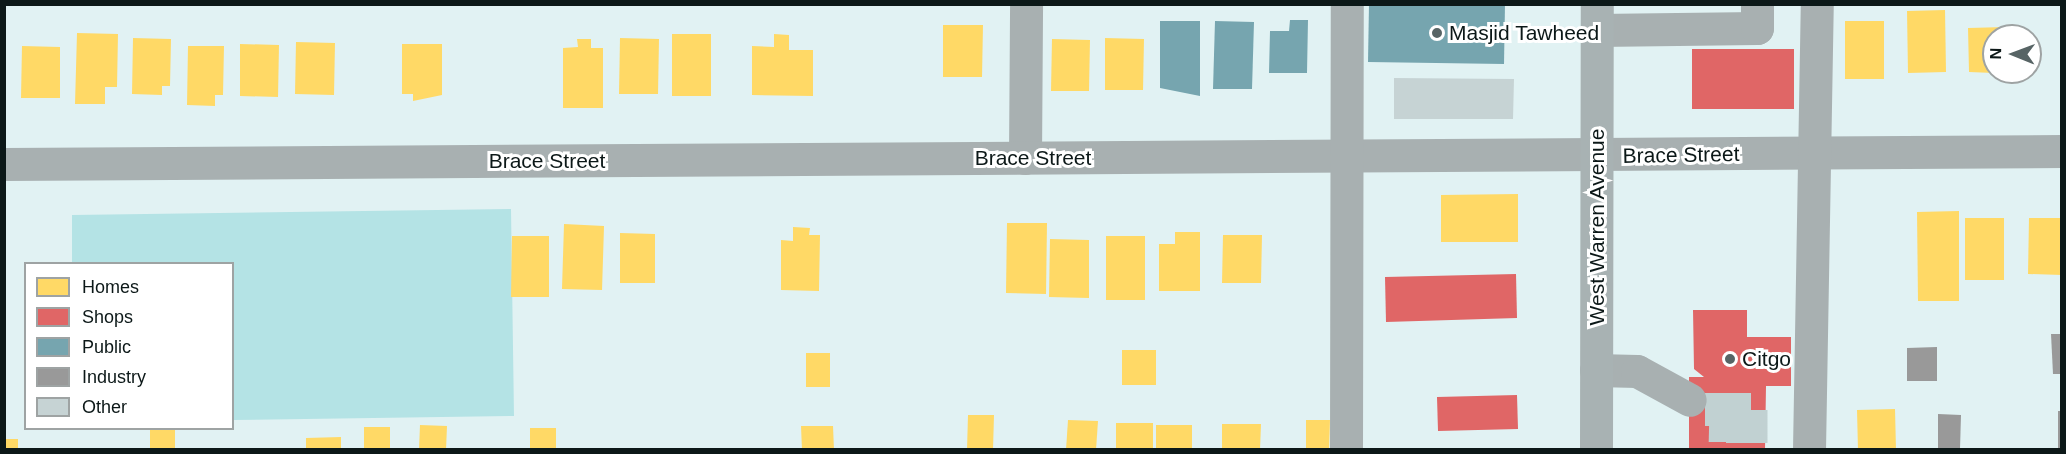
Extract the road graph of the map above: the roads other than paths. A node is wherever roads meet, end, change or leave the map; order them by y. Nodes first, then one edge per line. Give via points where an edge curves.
1 (1026, 4) edge
2 (1347, 4) edge
3 (1757, 4) edge
4 (1817, 4) edge
5 (1597, 17) edge
6 (2061, 151) edge
7 (1810, 153) junction
8 (1598, 156) junction
9 (1025, 158) junction
10 (1350, 158) junction
11 (4, 164) edge
12 (1596, 370) junction
13 (1690, 400) tunnel mouth
14 (1346, 450) edge
15 (1596, 450) edge
16 (1809, 450) edge

1 - 9 street
2 - 10 street
3 - 5 street via 1757,28
4 - 7 street
5 - 8 main road, West Warren Avenue
6 - 7 street, Brace Street
7 - 8 street, Brace Street
7 - 16 street
8 - 10 street, Brace Street
8 - 12 main road, West Warren Avenue
9 - 10 street, Brace Street
9 - 11 street, Brace Street
10 - 14 street
12 - 13 street via 1637,370
12 - 15 main road, West Warren Avenue

